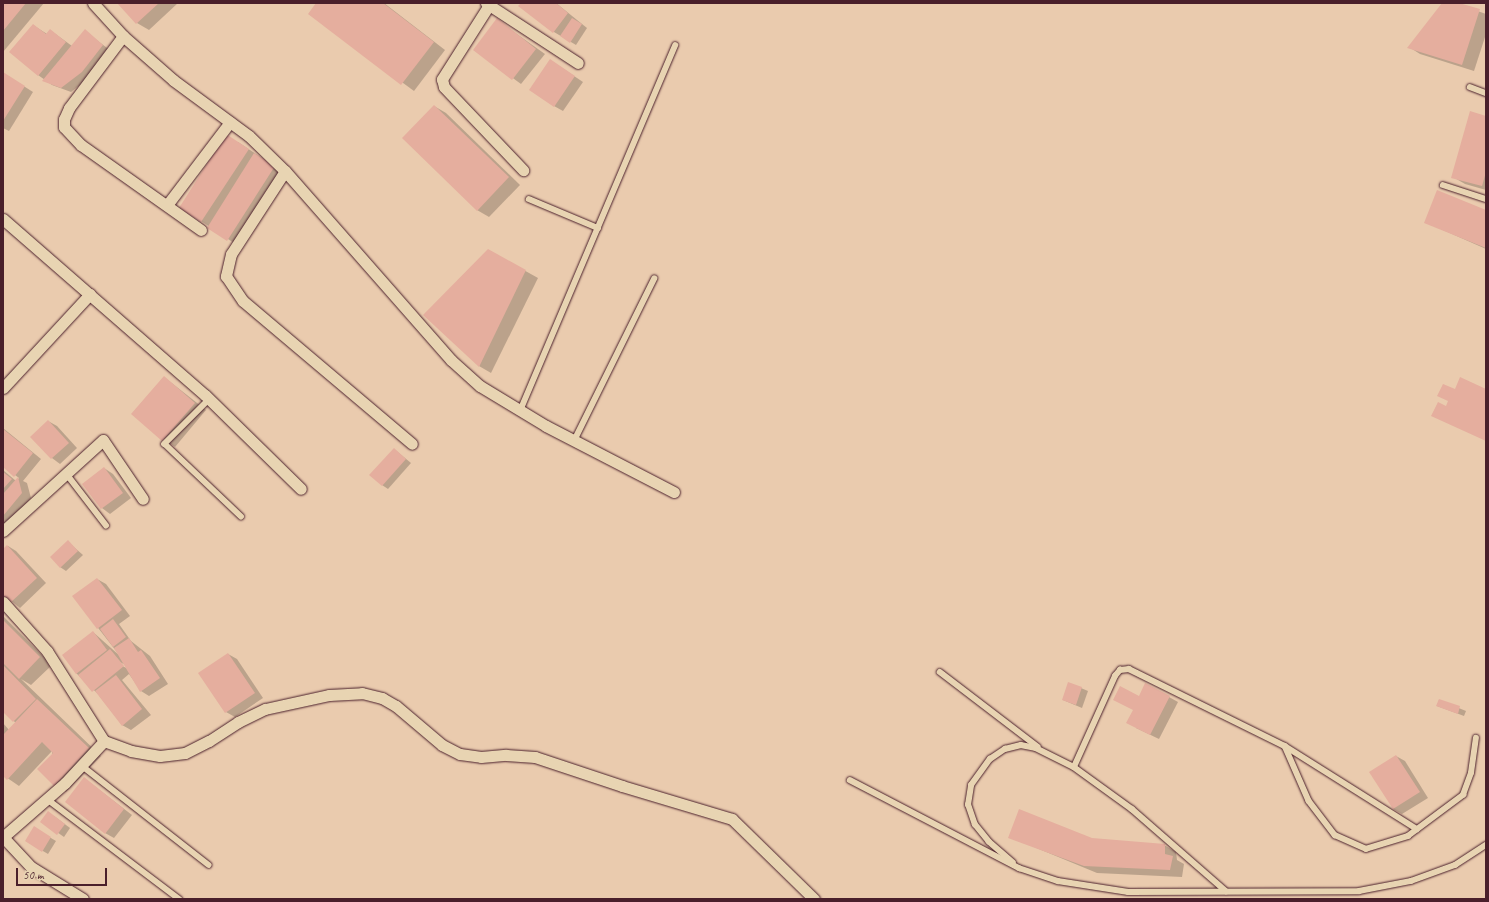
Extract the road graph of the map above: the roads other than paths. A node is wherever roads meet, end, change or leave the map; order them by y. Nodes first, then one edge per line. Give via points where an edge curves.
1 (93, 3) edge
2 (487, 4) edge
3 (123, 36) junction
4 (675, 46) dead end
5 (578, 63) dead end
6 (1470, 87) dead end
7 (1486, 93) edge
8 (230, 122) junction
9 (523, 170) dead end
10 (285, 171) junction
11 (1443, 185) dead end
12 (529, 199) dead end
13 (1486, 199) edge
14 (167, 205) junction
15 (3, 218) edge
16 (598, 228) junction
17 (202, 230) dead end
18 (654, 279) dead end
19 (90, 294) junction
20 (3, 388) edge
21 (210, 399) junction
22 (520, 411) junction
23 (574, 441) junction
24 (412, 444) dead end
25 (66, 472) junction
26 (301, 489) dead end
27 (674, 492) dead end
28 (143, 499) dead end
29 (241, 516) dead end
30 (106, 525) dead end
31 (3, 531) edge
32 (3, 602) edge
33 (940, 672) dead end
34 (1476, 738) dead end
35 (104, 741) junction
36 (1285, 746) junction
37 (1045, 752) junction
38 (81, 765) junction
39 (1074, 767) junction
40 (850, 780) dead end
41 (47, 798) junction
42 (1418, 829) junction
43 (3, 837) edge
44 (1486, 845) edge
45 (209, 865) dead end
46 (1018, 868) junction
47 (1226, 891) junction
48 (83, 899) edge
49 (179, 899) edge
50 (814, 899) edge

1 - 3 street
2 - 5 street
2 - 9 street via 442,79 444,87
3 - 8 street via 173,80
3 - 14 street via 69,108 64,119 64,127 81,145
4 - 16 lane
6 - 7 lane
8 - 10 street
8 - 14 street
10 - 22 street via 451,360 480,386
10 - 24 street via 231,254 226,276 243,301
11 - 13 lane
12 - 16 lane
14 - 17 street
15 - 19 street
16 - 22 lane
18 - 23 lane
19 - 20 street
19 - 21 street
21 - 26 street
21 - 29 lane via 165,444
22 - 23 street
23 - 27 street
25 - 28 street via 103,440
25 - 30 lane
25 - 31 street
32 - 35 street via 47,651
33 - 37 lane
34 - 42 lane via 1471,773 1462,794
35 - 38 street
35 - 50 street via 160,756 184,753 265,709 329,695 362,693 382,698 396,706 442,745 460,754 481,757 535,757 732,819
36 - 39 lane via 1129,669 1120,670 1115,676
36 - 42 lane
36 - 42 lane via 1309,800 1335,835 1366,849 1408,836
37 - 39 lane
37 - 46 lane via 1021,746 1005,749 990,759 971,785 968,805 975,824 989,842
38 - 41 street
38 - 45 lane
39 - 47 lane via 1132,809
40 - 46 lane
41 - 43 street
41 - 49 lane
43 - 48 street via 31,867
44 - 47 lane via 1447,868 1411,881 1359,892
46 - 47 lane via 1058,881 1128,892

